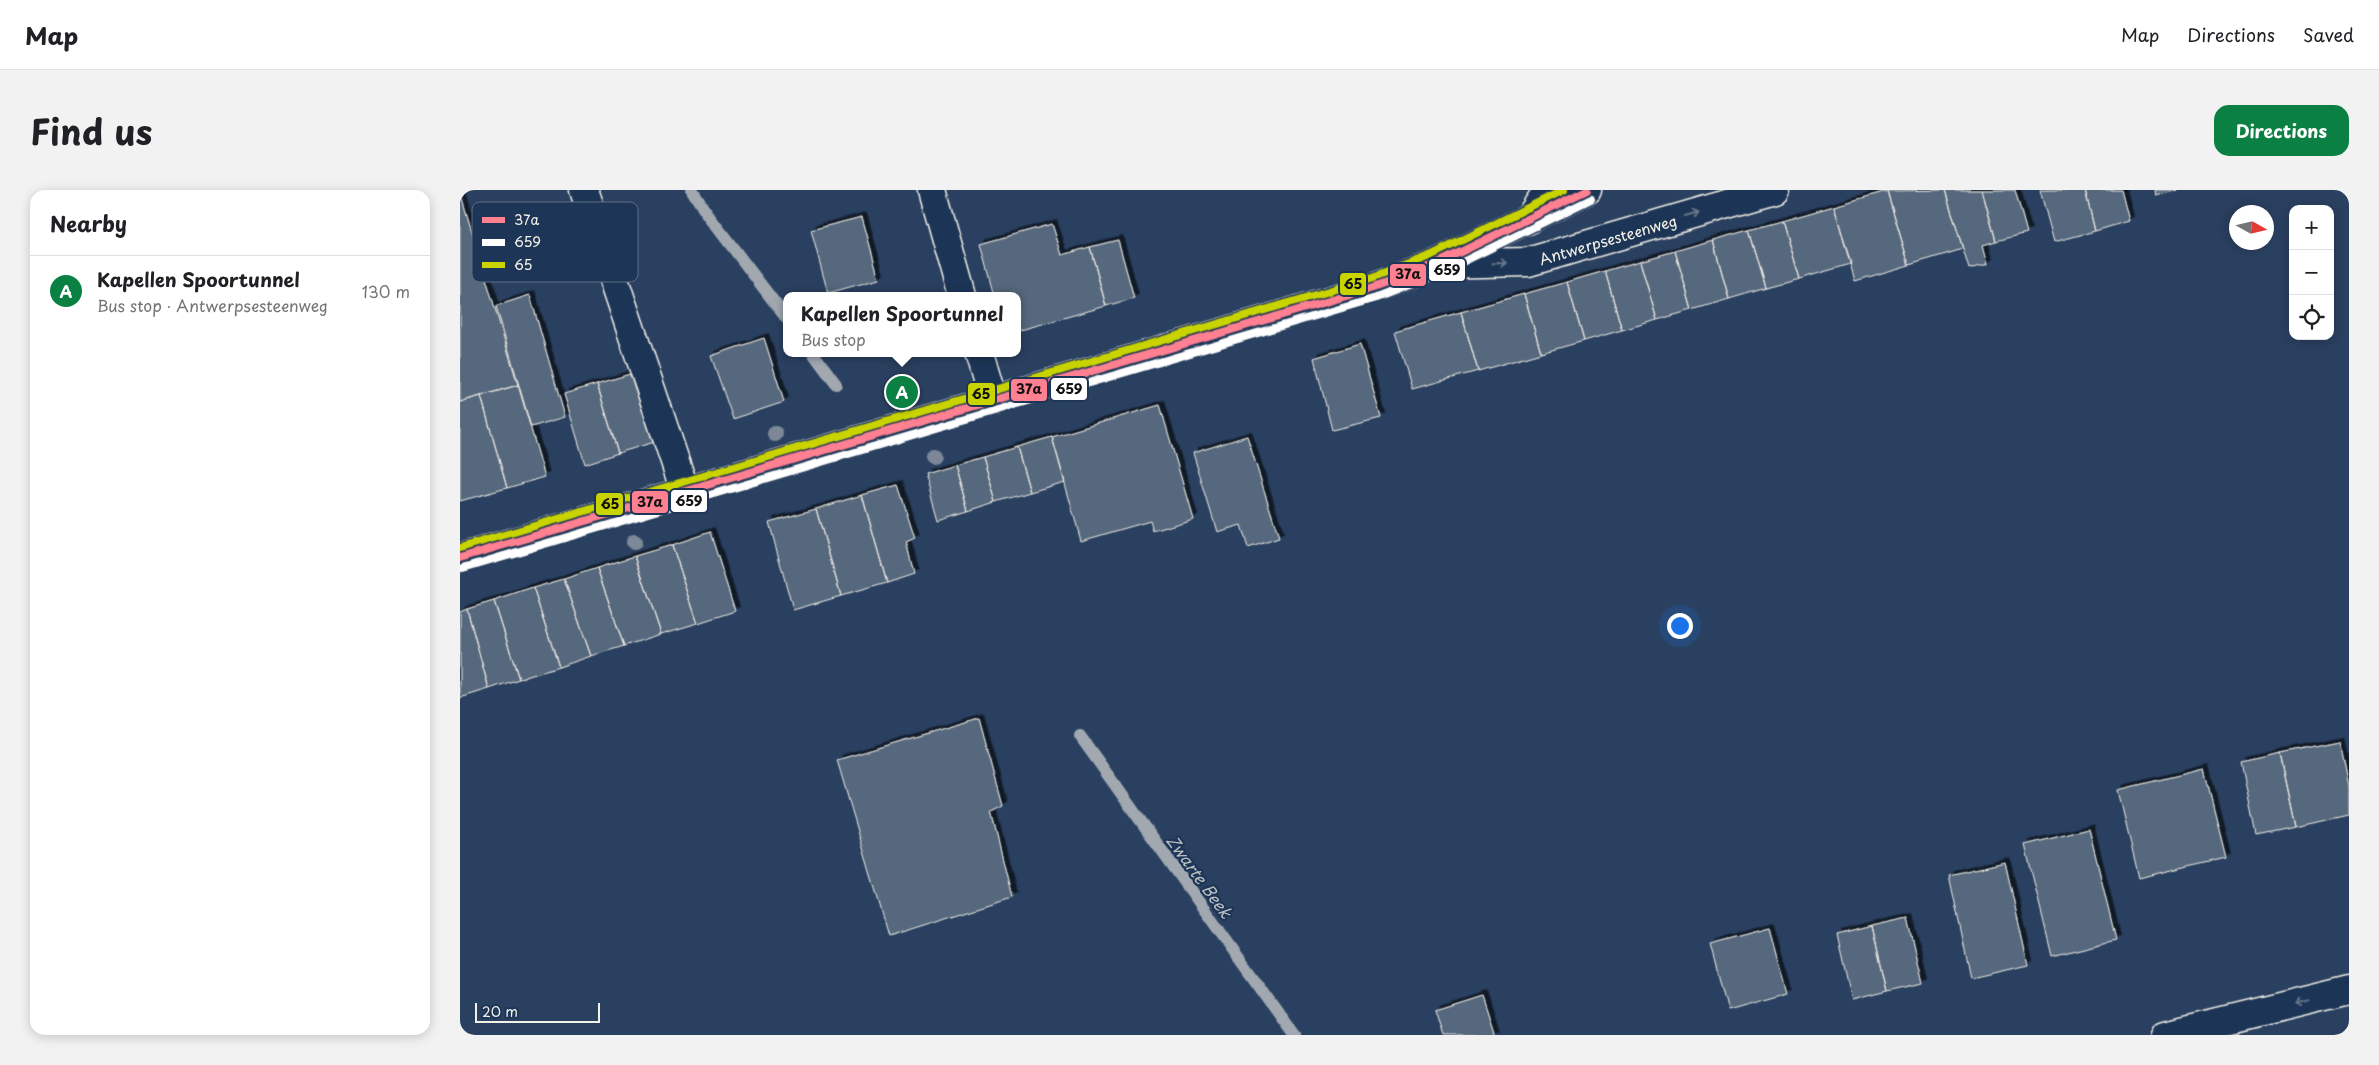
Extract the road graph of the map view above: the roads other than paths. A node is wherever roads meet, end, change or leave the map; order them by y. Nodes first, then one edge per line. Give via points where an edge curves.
1 (584, 190) edge
2 (932, 190) edge
3 (1548, 190) edge
4 (1587, 190) edge
5 (1776, 190) edge
6 (588, 202) edge
7 (1528, 220) junction
8 (1436, 264) junction
9 (615, 282) edge
10 (961, 292) edge
11 (980, 357) edge
12 (993, 401) junction
13 (685, 492) junction
14 (460, 558) edge
15 (2349, 990) edge
16 (2198, 1031) edge
17 (2165, 1035) edge

1 - 6 main road
2 - 10 main road
3 - 7 main road
4 - 7 main road, Antwerpsesteenweg
8 -> 5 main road, Antwerpsesteenweg via 1528,262
7 - 8 main road, Antwerpsesteenweg
8 - 12 main road, Antwerpsesteenweg via 1372,288
9 - 13 main road
11 - 12 main road
12 - 13 main road, Antwerpsesteenweg
13 - 14 main road, Antwerpsesteenweg
15 -> 16 main road
16 - 17 main road

